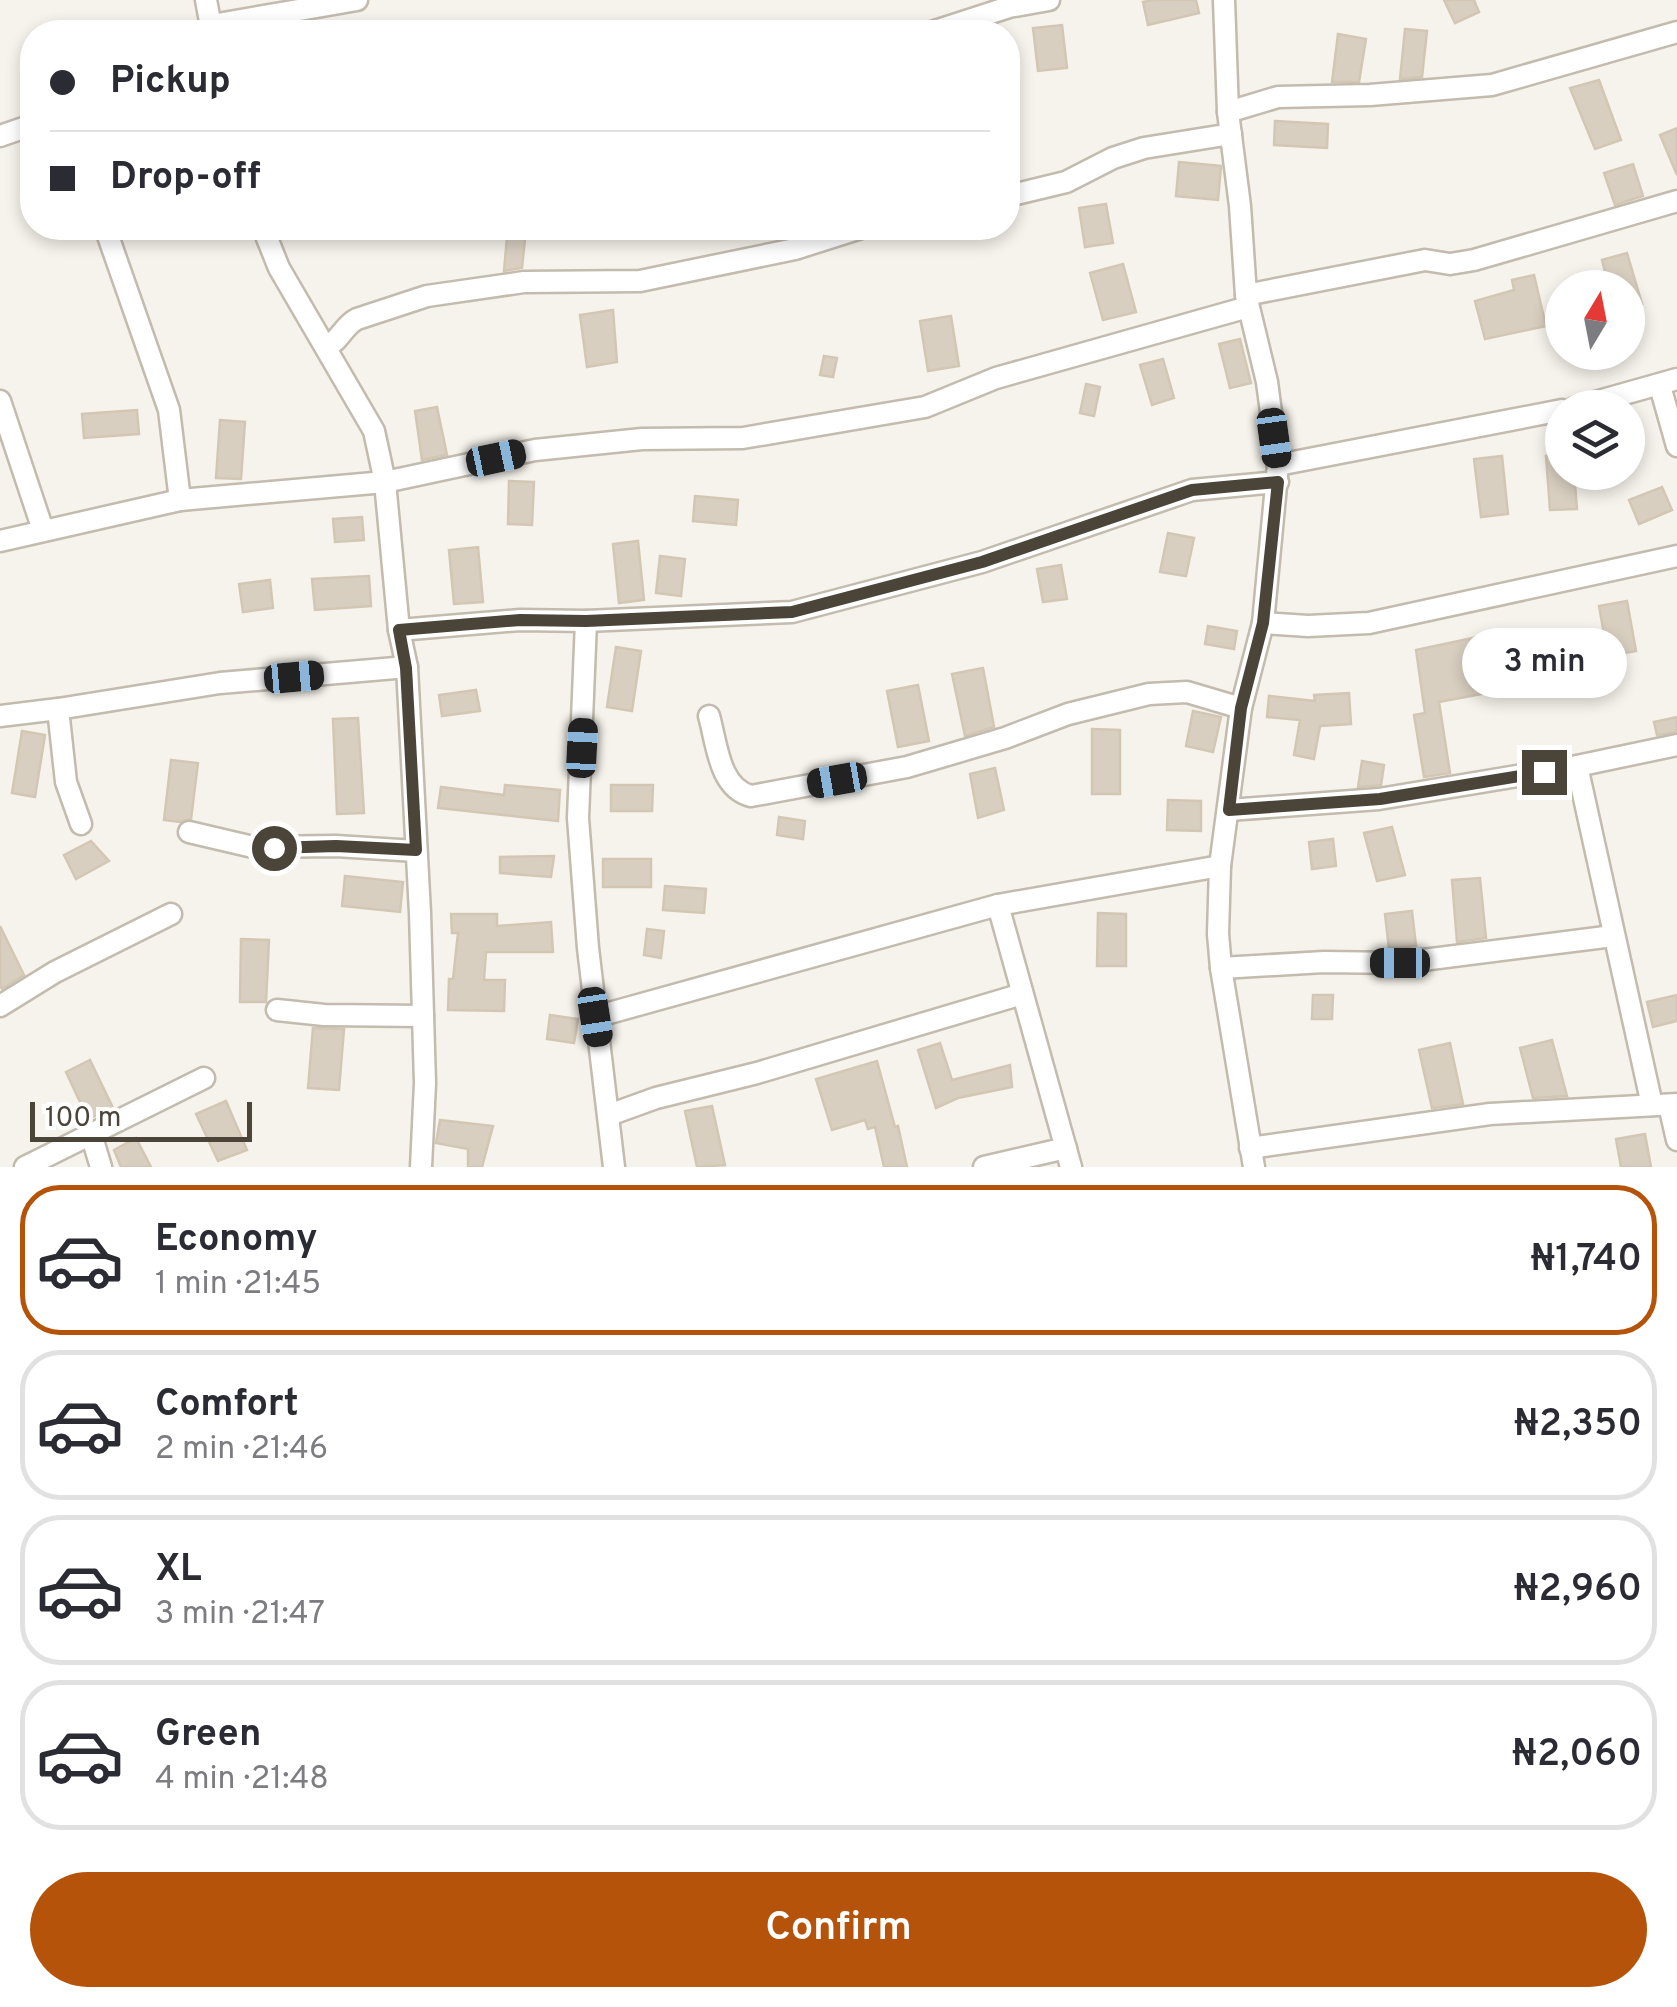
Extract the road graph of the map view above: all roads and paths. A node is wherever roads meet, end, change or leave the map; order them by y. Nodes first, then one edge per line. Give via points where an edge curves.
1 (357, 0) edge
2 (1048, 0) edge
3 (1224, 0) edge
4 (257, 20) edge
5 (969, 20) edge
6 (1677, 32) edge
7 (1228, 112) junction
8 (1230, 134) junction
9 (1020, 193) edge
10 (1677, 200) edge
11 (109, 240) edge
12 (268, 240) edge
13 (825, 240) edge
14 (1247, 301) junction
15 (326, 347) junction
16 (1668, 382) edge
17 (1639, 390) edge
18 (0, 402) edge
19 (1545, 414) edge
20 (1677, 446) edge
21 (1278, 474) junction
22 (384, 482) junction
23 (180, 500) junction
24 (43, 530) junction
25 (0, 541) edge
26 (1677, 556) edge
27 (586, 621) junction
28 (1263, 623) junction
29 (399, 630) junction
30 (406, 668) junction
31 (1241, 708) junction
32 (58, 709) junction
33 (0, 716) edge
34 (708, 716) dead end
35 (1677, 745) edge
36 (1578, 766) junction
37 (1229, 810) junction
38 (81, 824) dead end
39 (189, 832) dead end
40 (416, 850) junction
41 (1220, 866) junction
42 (998, 906) junction
43 (172, 914) dead end
44 (1613, 936) junction
45 (1221, 968) junction
46 (1022, 994) junction
47 (0, 1006) edge
48 (277, 1010) dead end
49 (423, 1016) junction
50 (595, 1017) junction
51 (204, 1078) dead end
52 (1666, 1104) edge
53 (609, 1115) junction
54 (91, 1134) junction
55 (1677, 1140) edge
56 (1069, 1158) edge
57 (1252, 1158) edge
58 (25, 1167) edge
59 (101, 1167) edge
60 (421, 1167) edge
61 (614, 1167) edge
62 (984, 1167) edge

1 - 4 street
2 - 5 street
3 - 7 street
6 - 7 street via 1492,85 1278,97
7 - 8 street
8 - 9 street via 1144,148 1066,182
8 - 14 street
10 - 14 street via 1474,260 1425,260
11 - 23 street via 169,410
12 - 15 street
13 - 15 street via 640,282 524,282 427,296 347,324
14 - 21 street via 1267,382
14 - 22 street via 996,378 925,407 743,438 535,450
15 - 22 street via 374,431
16 - 17 street
16 - 20 street
18 - 24 street
19 - 21 street
21 - 27 street via 1192,490 982,562 792,612
21 - 28 street
22 - 23 street
22 - 29 street
23 - 24 street
24 - 25 street
26 - 28 street via 1370,623
27 - 29 street
27 - 50 street via 578,818
28 - 31 street
29 - 30 street
30 - 32 street via 220,684
30 - 40 street
31 - 34 street via 1187,692 1150,694 907,767 751,796 729,784
31 - 37 street
32 - 33 street
32 - 38 street via 66,782
35 - 36 street
36 - 37 street via 1380,799
36 - 44 street
37 - 41 street
39 - 40 street via 253,848
40 - 49 street
41 - 42 street
41 - 45 street
42 - 46 street
42 - 50 street
43 - 47 street
44 - 45 street via 1400,963
44 - 52 street
45 - 57 street
46 - 53 street
46 - 56 street
48 - 49 street
49 - 60 street
50 - 53 street
51 - 54 street
52 - 55 street
52 - 57 street via 1490,1114
53 - 61 street
54 - 58 street
54 - 59 street
56 - 62 street

